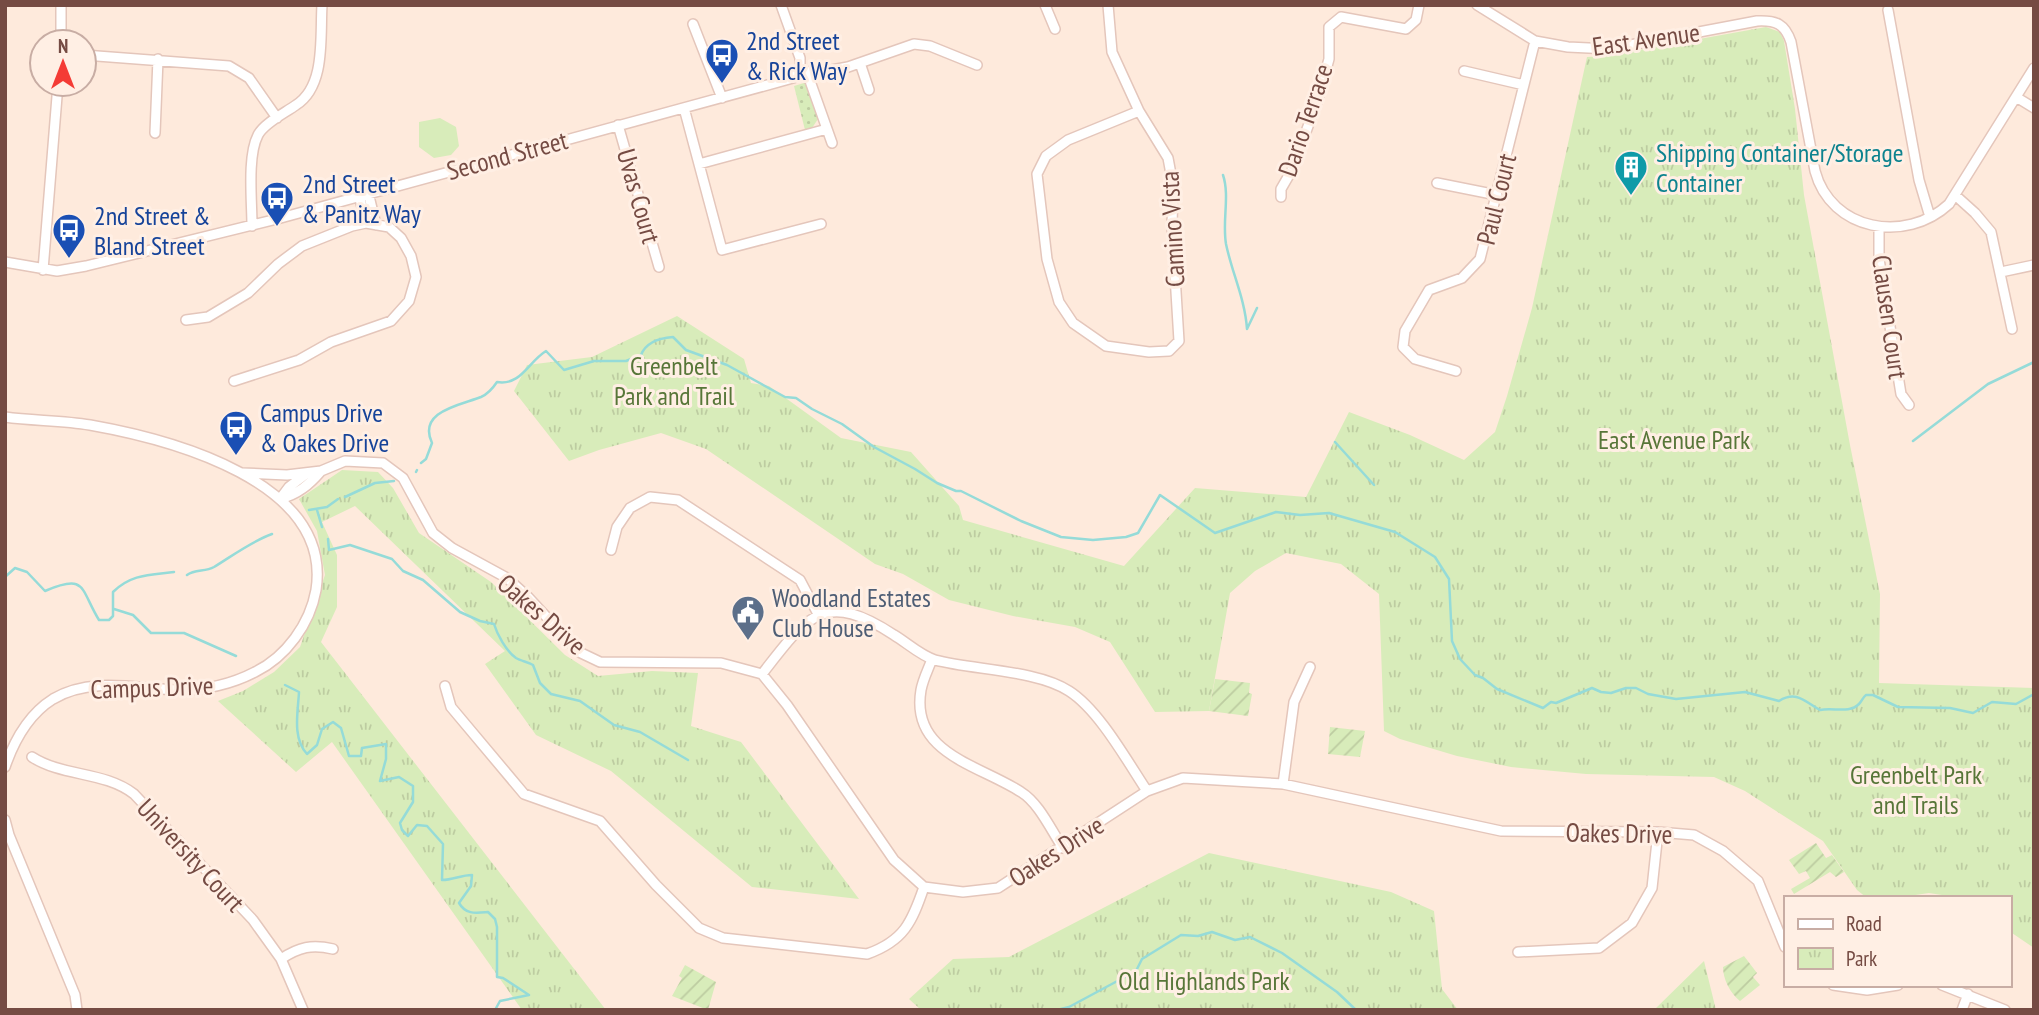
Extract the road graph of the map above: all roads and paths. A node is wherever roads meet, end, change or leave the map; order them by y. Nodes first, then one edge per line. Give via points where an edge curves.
1 (61, 5) edge
2 (322, 5) edge
3 (781, 5) edge
4 (1045, 5) edge
5 (1108, 5) edge
6 (1419, 5) edge
7 (1477, 5) edge
8 (1888, 10) dead end
9 (693, 24) dead end
10 (61, 28) edge
11 (1055, 29) dead end
12 (1535, 41) junction
13 (98, 56) edge
14 (158, 59) junction
15 (860, 63) junction
16 (977, 65) dead end
17 (2034, 68) edge
18 (800, 70) junction
19 (1464, 71) dead end
20 (1524, 85) junction
21 (869, 90) dead end
22 (2016, 97) junction
23 (57, 98) edge
24 (722, 98) junction
25 (684, 108) junction
26 (2034, 108) edge
27 (1139, 111) junction
28 (277, 118) junction
29 (618, 125) junction
30 (827, 129) junction
31 (155, 133) dead end
32 (832, 143) dead end
33 (699, 164) junction
34 (1437, 183) dead end
35 (363, 194) junction
36 (1497, 195) junction
37 (1955, 195) junction
38 (1280, 197) dead end
39 (1930, 216) junction
40 (371, 224) junction
41 (821, 224) dead end
42 (252, 226) junction
43 (1879, 227) junction
44 (5, 262) edge
45 (2034, 265) edge
46 (659, 267) dead end
47 (43, 270) junction
48 (2001, 272) junction
49 (186, 320) dead end
50 (2012, 329) dead end
51 (1455, 370) dead end
52 (234, 381) dead end
53 (1909, 405) dead end
54 (5, 417) edge
55 (321, 471) junction
56 (242, 473) junction
57 (307, 473) junction
58 (281, 499) junction
59 (611, 550) dead end
60 (818, 614) junction
61 (932, 659) junction
62 (1310, 667) dead end
63 (762, 674) junction
64 (445, 686) dead end
65 (32, 757) dead end
66 (5, 767) edge
67 (1283, 784) junction
68 (1147, 791) junction
69 (5, 820) edge
70 (1658, 832) junction
71 (1063, 848) junction
72 (924, 887) junction
73 (1784, 945) edge
74 (333, 949) dead end
75 (1518, 952) dead end
76 (281, 958) junction
77 (1847, 987) edge
78 (1886, 987) edge
79 (1948, 987) edge
80 (1968, 994) junction
81 (77, 1010) edge
82 (303, 1010) edge
83 (1962, 1010) edge
84 (2005, 1010) edge

1 - 10 street
2 - 28 street via 314,85 304,100
3 - 18 street
4 - 11 street
5 - 27 street, Camino Vista via 1112,52
6 - 38 street, Dario Terrace via 1416,20 1406,29 1341,17 1329,26 1329,58 1321,88
7 - 12 street, East Avenue
8 - 39 street via 1919,180
9 - 24 street
12 - 20 street, Paul Court
12 - 43 street, East Avenue via 1609,50 1757,22 1783,25 1791,42 1820,186 1839,211 1857,222
13 - 14 street
14 - 28 street via 229,66 249,78
14 - 31 street
15 - 16 street via 914,44
15 - 18 street via 815,73
15 - 21 street
17 - 22 street
18 - 24 street, Second Street via 793,78
18 - 30 street via 810,82
19 - 20 street
20 - 36 street, Paul Court
22 - 26 street
22 - 37 street
23 - 47 street
24 - 25 street, Second Street
25 - 29 street, Second Street
25 - 33 street
27 - 27 street, Camino Vista via 1068,140 1046,156 1037,174 1047,259 1059,302 1073,323 1106,346 1169,351 1180,341 1173,185 1168,158
28 - 42 street via 258,133 252,157
29 - 35 street, Second Street
29 - 46 street, Uvas Court
30 - 32 street
30 - 33 street
33 - 41 street via 722,250
34 - 36 street
35 - 40 street
35 - 42 street, Second Street
36 - 51 street, Paul Court via 1480,259 1462,278 1429,290 1405,331 1404,347 1415,359
37 - 39 street
37 - 48 street via 1991,232
39 - 43 street via 1906,226
40 - 49 street via 352,226 302,246 248,293 208,317
40 - 52 street via 389,227 411,256 416,277 409,301 391,321 331,342 299,360
42 - 47 street, Second Street via 79,268
43 - 53 street, Clausen Court via 1879,259 1894,354 1901,394
44 - 47 street, Second Street
45 - 48 street
48 - 50 street
54 - 56 street, Campus Drive via 87,424 145,437
55 - 57 street, Oakes Drive
55 - 58 street, Oakes Drive via 296,494
55 - 63 street, Oakes Drive via 345,461 383,463 403,478 433,533 507,578 579,652 600,662 721,663
56 - 57 street, Oakes Drive
56 - 58 street, Campus Drive
57 - 58 street
58 - 66 street, Campus Drive via 298,517 309,539 317,582 304,624 275,660 232,683 208,688 88,687 54,699 31,717
59 - 60 street via 617,527 630,508 650,497 678,500 800,580
60 - 61 street via 848,612 873,621
60 - 63 street via 795,632
61 - 68 street via 1037,679 1068,690 1090,708
61 - 71 street via 923,679 920,706 933,742 1024,793
62 - 67 street via 1294,702
63 - 72 street via 894,860
64 - 72 street via 451,707 524,794 600,821 699,928 723,938 867,954 887,947 902,933
65 - 76 street, University Court via 44,765 107,779 134,794 253,920
67 - 68 street, Oakes Drive via 1183,778
67 - 70 street, Oakes Drive via 1501,831
68 - 71 street, Oakes Drive
69 - 81 street
70 - 73 street, Oakes Drive via 1694,835 1723,851 1758,881
70 - 75 street via 1652,888 1632,923 1599,948
71 - 72 street, Oakes Drive via 998,888 964,892
74 - 76 street via 299,948
76 - 82 street, University Court
77 - 78 street
79 - 80 street
80 - 83 street
80 - 84 street

